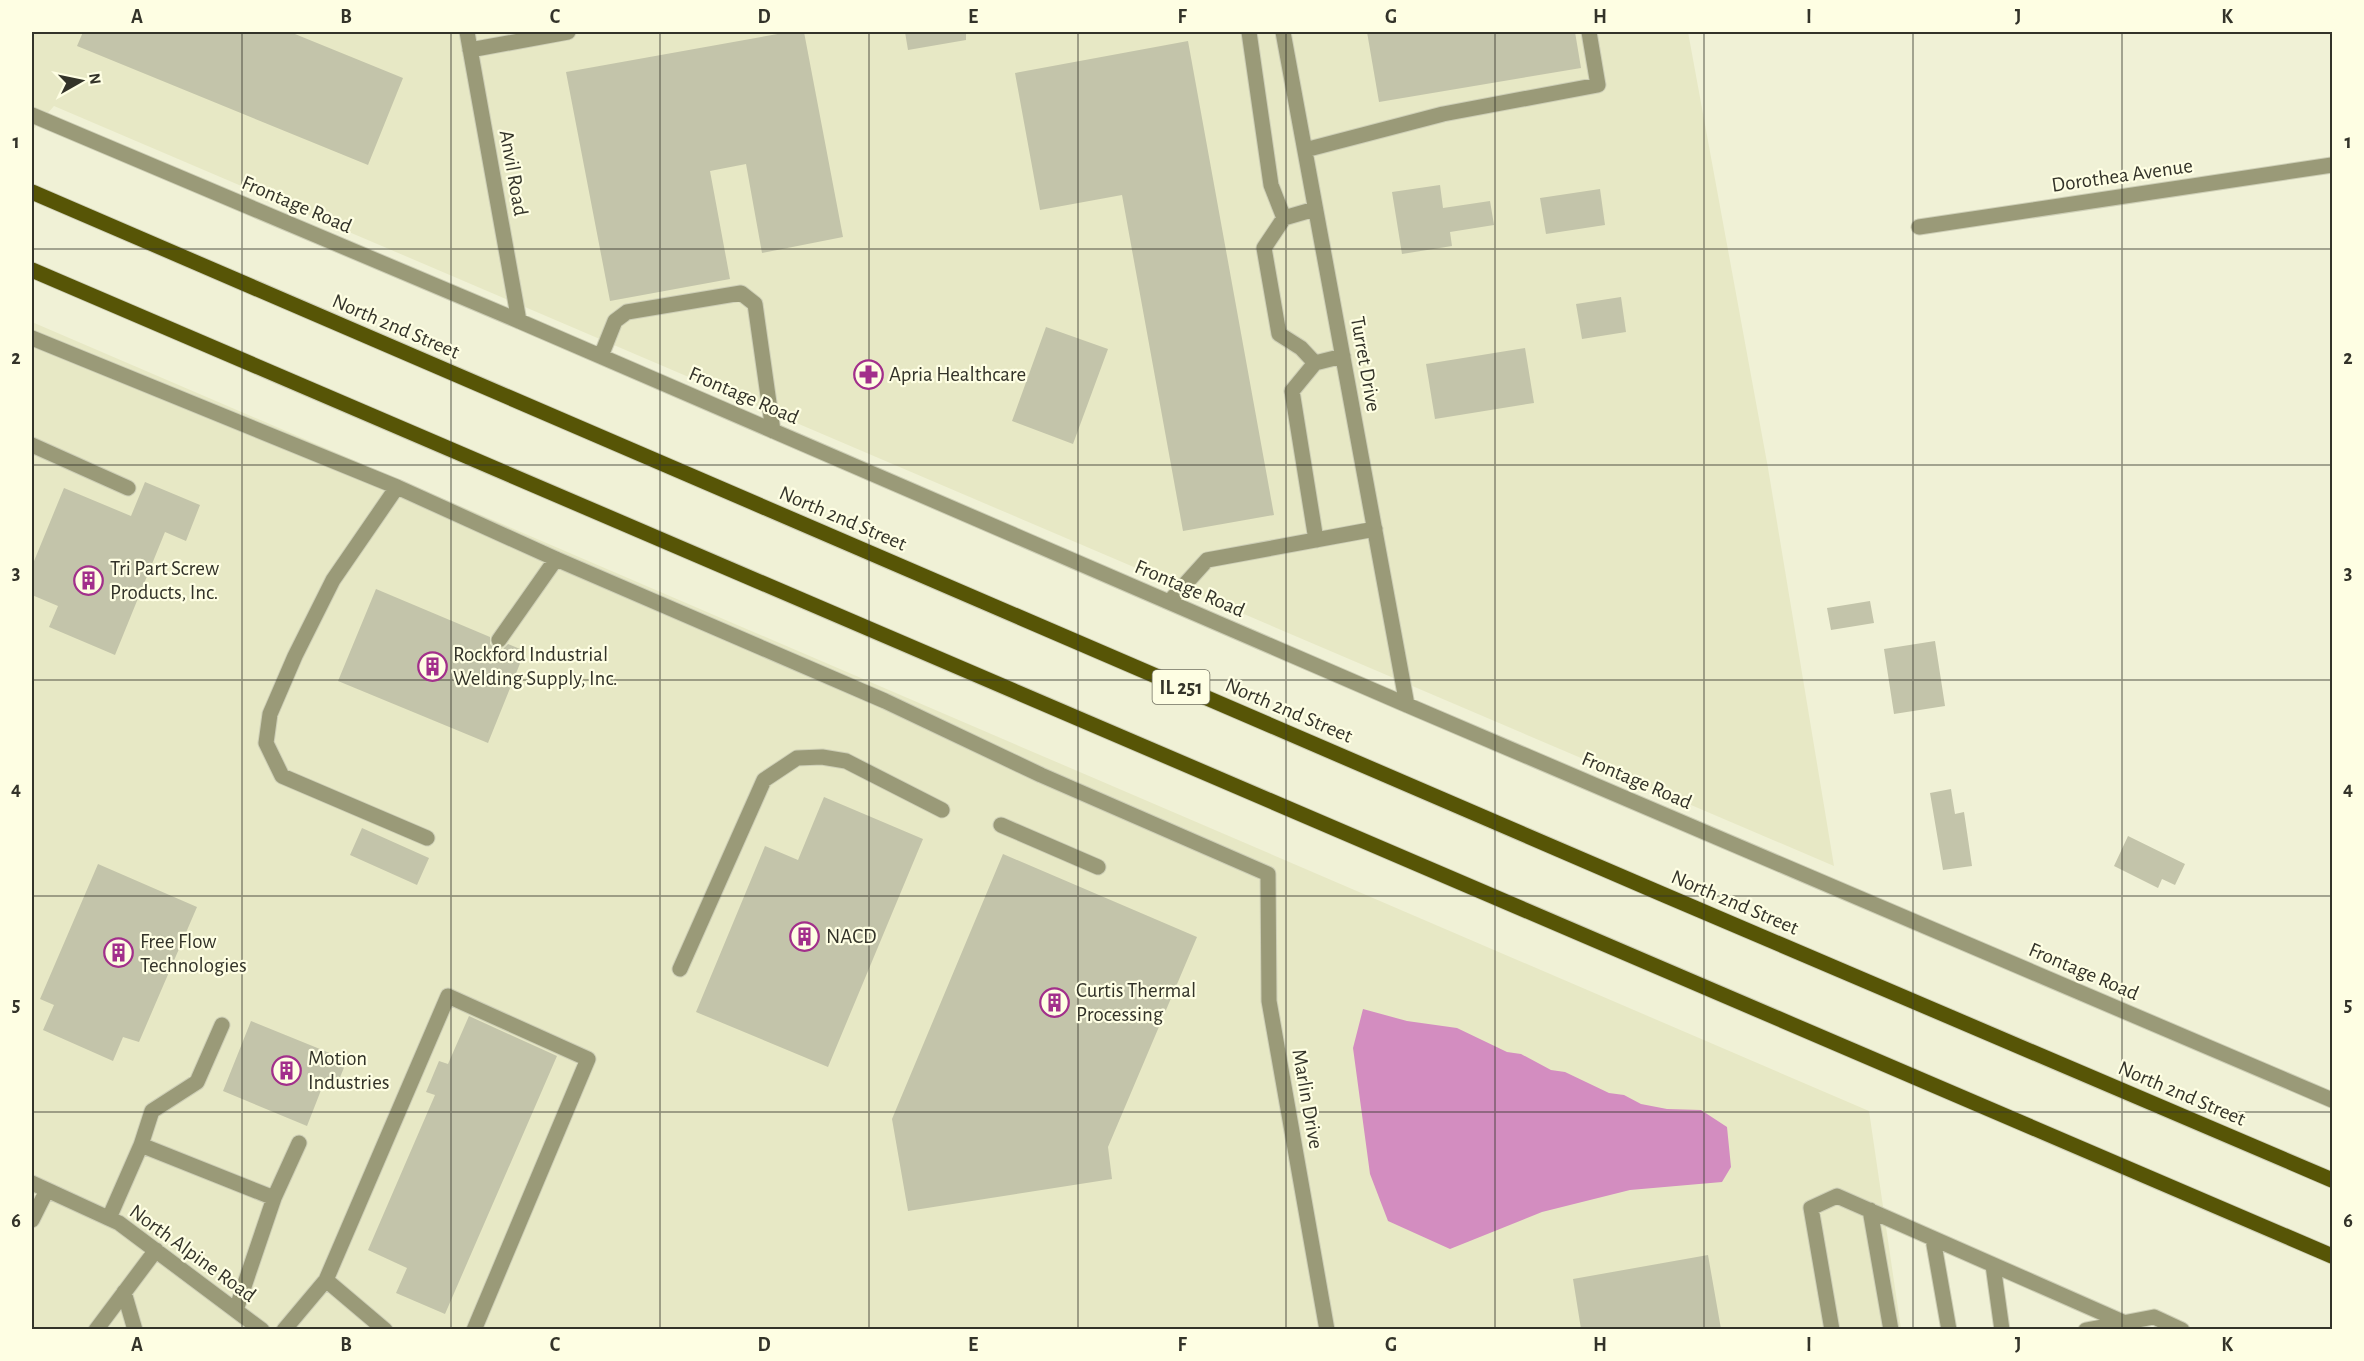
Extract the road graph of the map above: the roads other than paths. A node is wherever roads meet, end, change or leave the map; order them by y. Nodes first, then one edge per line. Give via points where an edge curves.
1 (467, 32) edge
2 (568, 32) edge
3 (1249, 32) edge
4 (1283, 32) edge
5 (1589, 32) edge
6 (470, 50) junction
7 (32, 115) edge
8 (1305, 150) junction
9 (2332, 165) edge
10 (32, 192) edge
11 (1316, 209) junction
12 (1284, 218) junction
13 (1918, 227) dead end
14 (32, 270) edge
15 (519, 321) junction
16 (32, 338) edge
17 (1343, 356) junction
18 (601, 357) junction
19 (1316, 363) junction
20 (773, 431) junction
21 (32, 445) edge
22 (397, 487) junction
23 (128, 488) dead end
24 (1374, 529) junction
25 (1316, 540) junction
26 (556, 559) junction
27 (1169, 602) junction
28 (499, 640) dead end
29 (1407, 705) junction
30 (942, 810) dead end
31 (1001, 825) dead end
32 (427, 838) dead end
33 (1098, 867) dead end
34 (680, 969) dead end
35 (222, 1025) dead end
36 (2332, 1100) edge
37 (299, 1143) dead end
38 (141, 1145) junction
39 (2332, 1180) edge
40 (32, 1183) edge
41 (47, 1190) junction
42 (274, 1198) junction
43 (1870, 1210) junction
44 (109, 1218) junction
45 (32, 1220) edge
46 (1933, 1239) junction
47 (156, 1250) junction
48 (2332, 1256) edge
49 (1993, 1265) junction
50 (326, 1280) junction
51 (124, 1292) junction
52 (236, 1310) junction
53 (2123, 1322) junction
54 (96, 1329) edge
55 (135, 1329) edge
56 (262, 1329) edge
57 (284, 1329) edge
58 (386, 1329) edge
59 (474, 1329) edge
60 (1327, 1329) edge
61 (1832, 1329) edge
62 (1891, 1329) edge
63 (1949, 1329) edge
64 (2002, 1329) edge
65 (2086, 1329) edge
66 (2182, 1329) edge

1 - 6 street, Anvil Road
2 - 6 street
3 - 12 street via 1271,185
4 - 8 street, Turret Drive
5 - 8 street via 1598,85 1443,114
6 - 15 street, Anvil Road
7 - 15 street, Frontage Road
8 - 11 street, Turret Drive
9 - 13 street, Dorothea Avenue
10 - 39 main road, North 2nd Street / IL 251
11 - 12 street
11 - 17 street, Turret Drive
12 - 19 street via 1264,248 1279,334
14 - 48 main road
15 - 18 street, Frontage Road
16 - 22 street
17 - 19 street
17 - 24 street, Turret Drive
18 - 20 street, Frontage Road
18 - 20 street via 615,321 627,312 741,293 754,304
19 - 25 street via 1292,391
20 - 27 street, Frontage Road
21 - 23 street
22 - 26 street
22 - 32 street via 333,580 270,714 266,743 282,776
24 - 25 street
24 - 29 street, Turret Drive
25 - 27 street via 1207,560
26 - 28 street
26 - 60 street, Marlin Drive via 885,701 1041,775 1268,874 1269,1001
27 - 29 street, Frontage Road
29 - 36 street, Frontage Road
30 - 34 street via 846,761 797,758 764,780
31 - 33 street
35 - 38 street via 197,1082 152,1112
37 - 42 street
38 - 42 street
38 - 44 street
40 - 41 street, North Alpine Road
41 - 44 street, North Alpine Road
41 - 45 street
42 - 52 street
43 - 46 street
43 - 61 street via 1837,1196 1811,1208
43 - 62 street
44 - 47 street, North Alpine Road
46 - 49 street
46 - 63 street
47 - 51 street
47 - 52 street, North Alpine Road
49 - 53 street
49 - 64 street
50 - 57 street
50 - 58 street
50 - 59 street via 448,996 588,1059
51 - 54 street
51 - 55 street
52 - 56 street, North Alpine Road
53 - 65 street
53 - 66 street via 2154,1317

